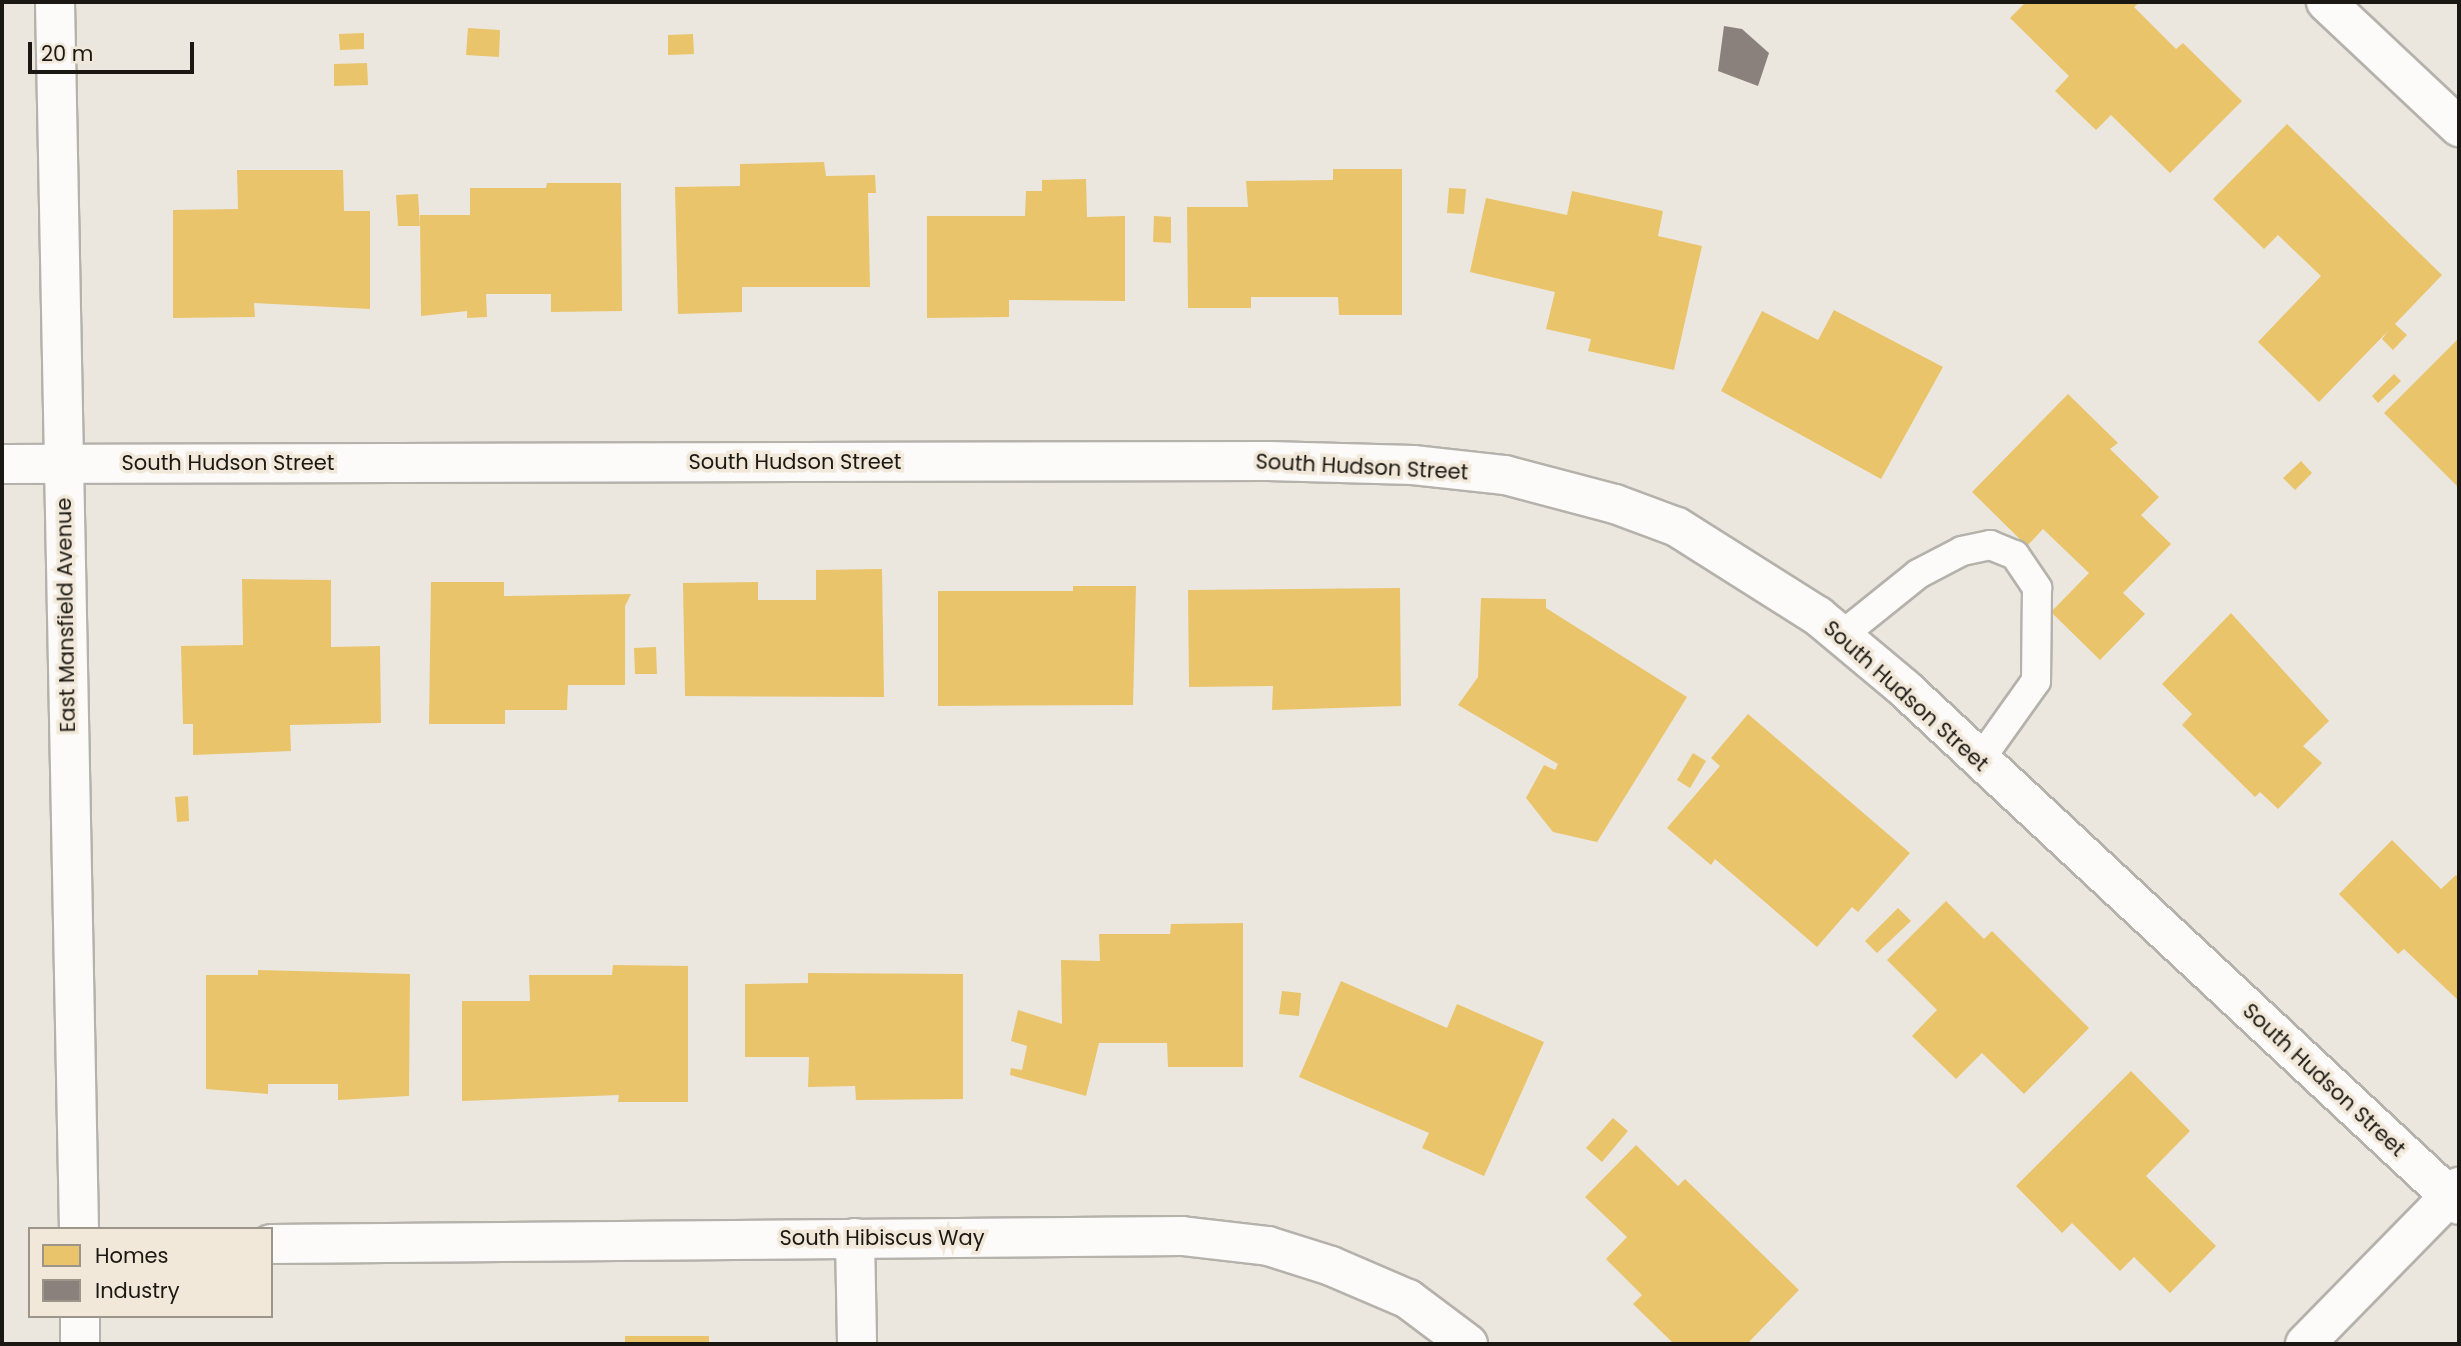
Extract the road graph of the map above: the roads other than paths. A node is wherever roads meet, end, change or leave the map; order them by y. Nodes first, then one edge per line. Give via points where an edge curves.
1 (55, 2) edge
2 (2326, 2) edge
3 (2459, 127) edge
4 (2, 464) edge
5 (63, 464) junction
6 (1841, 636) junction
7 (1979, 761) junction
8 (2456, 1196) edge
9 (79, 1227) edge
10 (855, 1238) junction
11 (273, 1244) edge
12 (80, 1318) edge
13 (80, 1344) edge
14 (857, 1344) edge
15 (1468, 1344) edge
16 (2305, 1344) edge

1 - 5 street, East Mansfield Avenue
2 - 3 street
4 - 5 street, South Hudson Street
5 - 6 street, South Hudson Street via 1413,465 1505,475 1676,527
5 - 9 street, East Mansfield Avenue
6 - 7 street, South Hudson Street
6 - 7 lane via 1917,574 1962,551 1990,545 2015,555 2036,588 2036,681
7 - 8 street, South Hudson Street
8 - 16 street
10 - 11 street, South Hibiscus Way
10 - 14 street
10 - 15 street, South Hibiscus Way via 1182,1236 1268,1246 1408,1299
12 - 13 street

